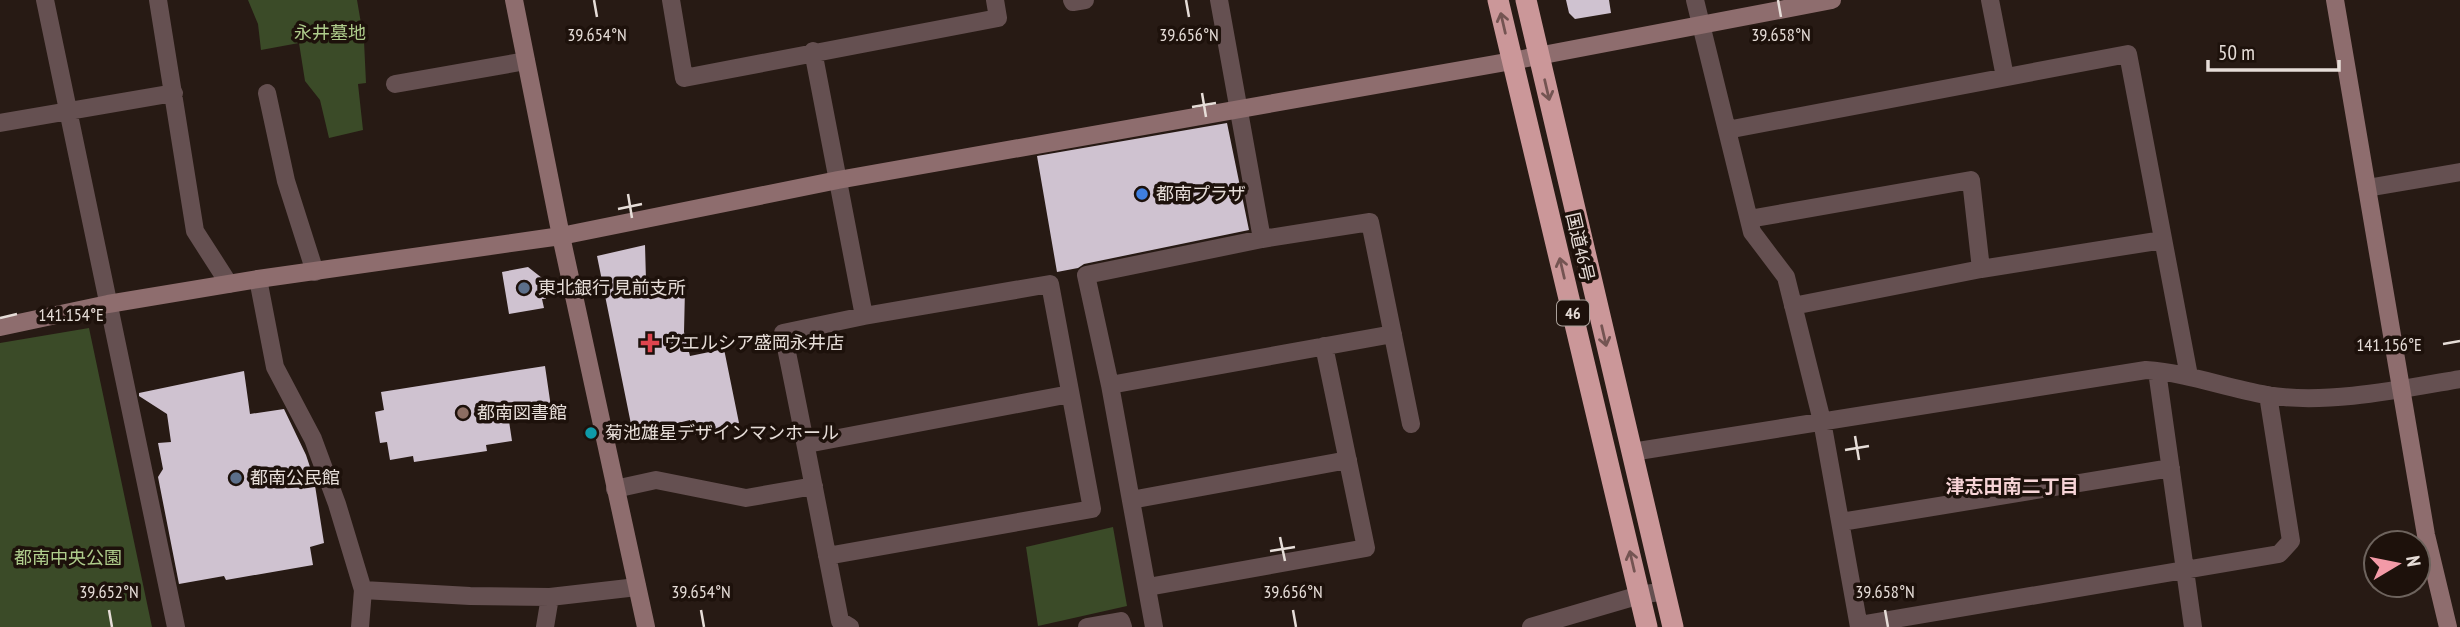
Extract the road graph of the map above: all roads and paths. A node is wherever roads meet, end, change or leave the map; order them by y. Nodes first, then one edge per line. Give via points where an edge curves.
1 (45, 0) edge
2 (159, 0) edge
3 (514, 0) edge
4 (671, 0) edge
5 (995, 0) edge
6 (1072, 0) edge
7 (1085, 0) edge
8 (1219, 0) edge
9 (1498, 0) edge
10 (1526, 0) edge
11 (1695, 0) edge
12 (1832, 0) edge
13 (1990, 0) edge
14 (2335, 0) edge
15 (1701, 25) junction
16 (813, 51) junction
17 (1539, 55) junction
18 (526, 61) junction
19 (1512, 61) junction
20 (2005, 77) junction
21 (395, 84) dead end
22 (174, 93) junction
23 (267, 93) dead end
24 (1238, 110) junction
25 (68, 112) junction
26 (0, 123) edge
27 (1727, 130) junction
28 (2460, 172) edge
29 (838, 180) junction
30 (2367, 188) junction
31 (1749, 219) junction
32 (561, 236) junction
33 (1262, 239) junction
34 (2163, 240) junction
35 (1981, 269) junction
36 (315, 272) junction
37 (258, 279) junction
38 (229, 284) junction
39 (108, 304) junction
40 (1793, 306) junction
41 (864, 316) junction
42 (0, 327) edge
43 (1394, 334) junction
44 (1324, 346) junction
45 (2157, 371) junction
46 (2189, 376) junction
47 (2460, 379) edge
48 (1110, 386) junction
49 (2401, 389) junction
50 (1070, 394) junction
51 (2268, 395) junction
52 (1822, 421) junction
53 (1411, 424) dead end
54 (807, 444) junction
55 (1632, 452) junction
56 (1349, 460) junction
57 (2171, 468) junction
58 (814, 486) junction
59 (615, 489) junction
60 (1131, 500) junction
61 (1840, 522) junction
62 (827, 556) junction
63 (2185, 571) junction
64 (637, 587) junction
65 (1148, 587) junction
66 (363, 590) junction
67 (1665, 590) junction
68 (1640, 595) junction
69 (550, 597) junction
70 (1859, 626) edge
71 (176, 627) edge
72 (360, 627) edge
73 (545, 627) edge
74 (646, 627) edge
75 (850, 627) edge
76 (1087, 627) edge
77 (1123, 627) edge
78 (1154, 627) edge
79 (1531, 627) edge
80 (1647, 627) edge
81 (1674, 627) edge
82 (2193, 627) edge
83 (2448, 627) edge

1 - 25 street
2 - 22 street
3 - 18 street
4 - 16 street via 684,78
5 - 16 street via 999,18
6 - 7 street
8 - 24 street
19 -> 9 highway, 国道46号 / 46
10 - 17 highway, 国道46号 / 46
11 - 15 street
12 - 15 street
13 - 20 street
14 - 30 street
15 - 17 street
15 - 27 street
16 - 29 street
17 - 19 street
17 -> 55 highway, 国道46号 / 46
18 - 21 street
18 - 32 street
19 - 24 street
68 -> 19 highway, 国道46号 / 46
20 - 27 street
20 - 34 street via 2128,54
22 - 25 street
22 - 38 street via 195,231
23 - 36 street via 286,181
24 - 29 street
24 - 33 street
25 - 26 street
25 - 39 street
27 - 31 street
28 - 30 street
29 - 32 street
29 - 41 street
30 - 49 street
31 - 35 street via 1971,180
31 - 40 street via 1752,232 1786,277
32 - 36 street
32 - 59 street
33 - 43 street via 1370,222
33 - 48 street via 1086,275
34 - 35 street
34 - 46 street
35 - 40 street
36 - 37 street
37 - 38 street
37 - 66 street via 275,368 313,439
38 - 39 street
39 - 42 street
39 - 71 street
40 - 52 street
41 - 50 street via 1050,284
41 - 54 street via 783,333
43 - 44 street
43 - 53 street
44 - 48 street
44 - 56 street
45 - 46 street
45 - 52 street
45 - 57 street
46 - 51 street
47 - 49 street
48 - 60 street
49 - 51 street via 2328,397
49 - 83 street via 2426,535
50 - 54 street
50 - 62 street via 1092,509
51 - 63 street via 2291,541 2279,554
52 - 55 street
52 - 61 street
54 - 58 street
55 - 67 highway, 国道46号 / 46
56 - 60 street
56 - 65 street via 1366,548
57 - 61 street
57 - 63 street
58 - 59 street via 747,498 656,480
58 - 62 street
59 - 64 street
60 - 65 street
61 - 70 street
62 - 75 street via 840,621
63 - 70 street
63 - 82 street
64 - 69 street
64 - 74 street
65 - 78 street
66 - 69 street
66 - 72 street
67 - 68 street
67 - 81 highway, 国道46号 / 46
68 - 79 street
68 - 80 highway, 国道46号 / 46
69 - 73 street
76 - 77 street via 1121,621

